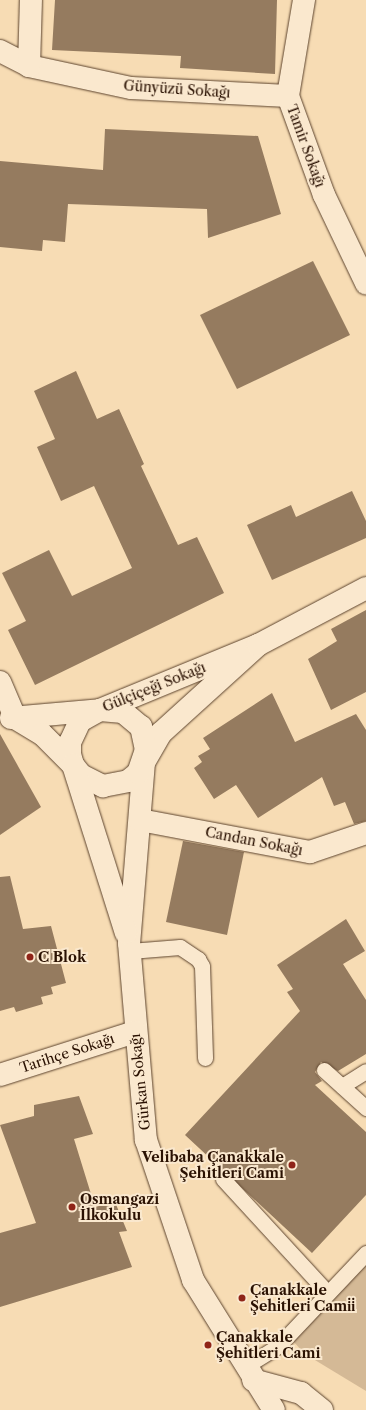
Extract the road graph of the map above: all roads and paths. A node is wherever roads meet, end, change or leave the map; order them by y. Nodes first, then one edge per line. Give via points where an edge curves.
1 (31, 0) edge
2 (304, 0) edge
3 (0, 51) edge
4 (29, 66) junction
5 (288, 96) junction
6 (366, 283) edge
7 (366, 588) edge
8 (258, 645) junction
9 (0, 682) edge
10 (100, 710) junction
11 (8, 718) edge
12 (144, 762) junction
13 (73, 765) junction
14 (140, 820) junction
15 (366, 833) edge
16 (130, 947) junction
17 (135, 1032) junction
18 (205, 1058) dead end
19 (324, 1070) dead end
20 (366, 1071) edge
21 (0, 1075) edge
22 (342, 1086) junction
23 (366, 1108) edge
24 (223, 1179) dead end
25 (366, 1253) edge
26 (328, 1293) junction
27 (250, 1373) junction
28 (274, 1410) edge
29 (322, 1410) edge

1 - 4 street
2 - 5 street, Tamir Sokağı
3 - 4 street, Günyüzü Sokağı
4 - 5 street, Günyüzü Sokağı via 132,88
5 - 6 street, Tamir Sokağı via 324,195
7 - 8 street, Gülçiçeği Sokağı
8 - 10 street, Gülçiçeği Sokağı
8 - 12 street, Gülçiçeği Sokağı via 161,733
9 - 11 street
10 - 11 street, Gülçiçeği Sokağı
10 - 12 street via 123,712 133,718 146,738
10 - 13 street via 80,721 73,731 70,742
11 - 13 street via 42,734
12 - 13 street via 128,781 103,786 91,782
12 - 14 street, Gürkan Sokağı
13 - 16 street, Gürkan Sokağı
14 - 15 street, Candan Sokağı via 310,852
14 - 16 street, Gürkan Sokağı
16 - 17 street, Gürkan Sokağı
16 - 18 lane via 180,947 198,959 202,966
17 - 21 street, Tarihçe Sokağı
17 - 27 street, Gürkan Sokağı via 146,1140 193,1280
19 - 22 lane
20 - 22 lane
22 - 23 lane
24 - 26 lane
25 - 26 lane
26 - 27 lane
27 - 28 street, Gürkan Sokağı
27 - 29 street via 301,1393

